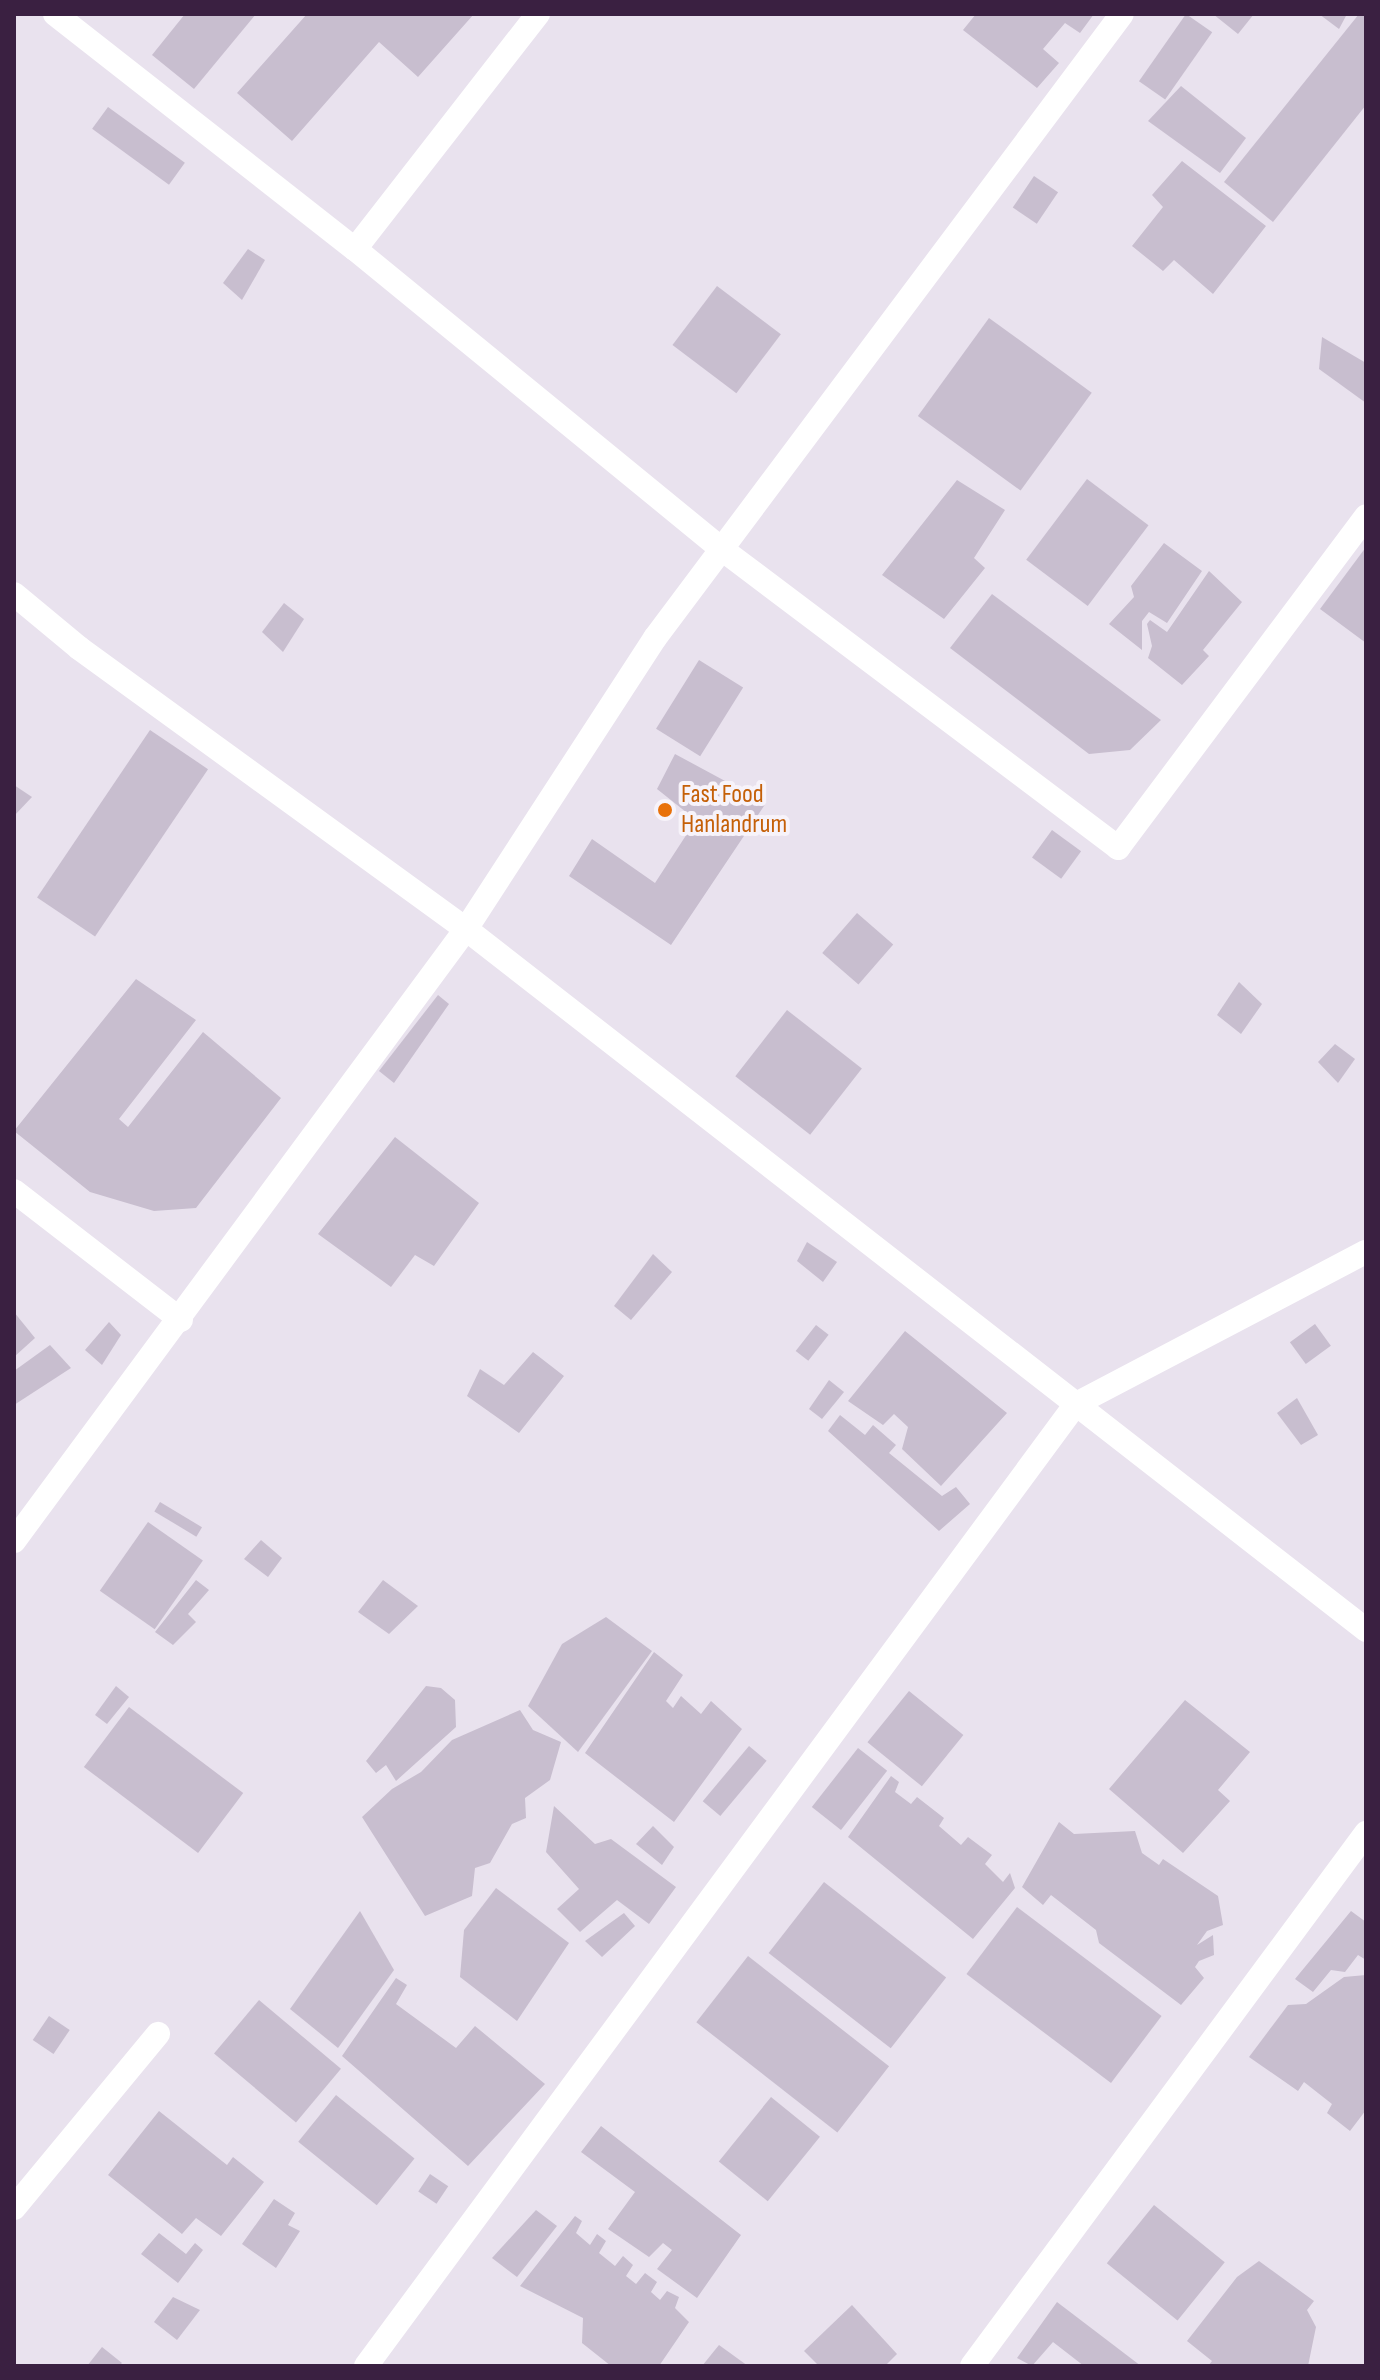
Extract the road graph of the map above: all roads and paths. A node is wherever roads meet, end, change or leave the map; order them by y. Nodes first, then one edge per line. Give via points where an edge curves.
1 (55, 14) edge
2 (538, 14) edge
3 (1122, 14) edge
4 (355, 249) junction
5 (1366, 516) edge
6 (723, 550) junction
7 (14, 594) edge
8 (466, 929) junction
9 (14, 1191) edge
10 (1366, 1252) edge
11 (181, 1320) junction
12 (1076, 1404) junction
13 (14, 1541) edge
14 (1366, 1630) edge
15 (1366, 1833) edge
16 (158, 2034) dead end
17 (14, 2208) edge
18 (366, 2366) edge
19 (972, 2366) edge

1 - 4 street
2 - 4 street
3 - 6 street
4 - 6 street
5 - 6 street via 1118,848
6 - 8 street via 655,638
7 - 8 street via 79,648
8 - 11 street
8 - 12 street
9 - 11 street
10 - 12 street
11 - 13 street
12 - 14 street
12 - 18 street
15 - 19 street
16 - 17 street

